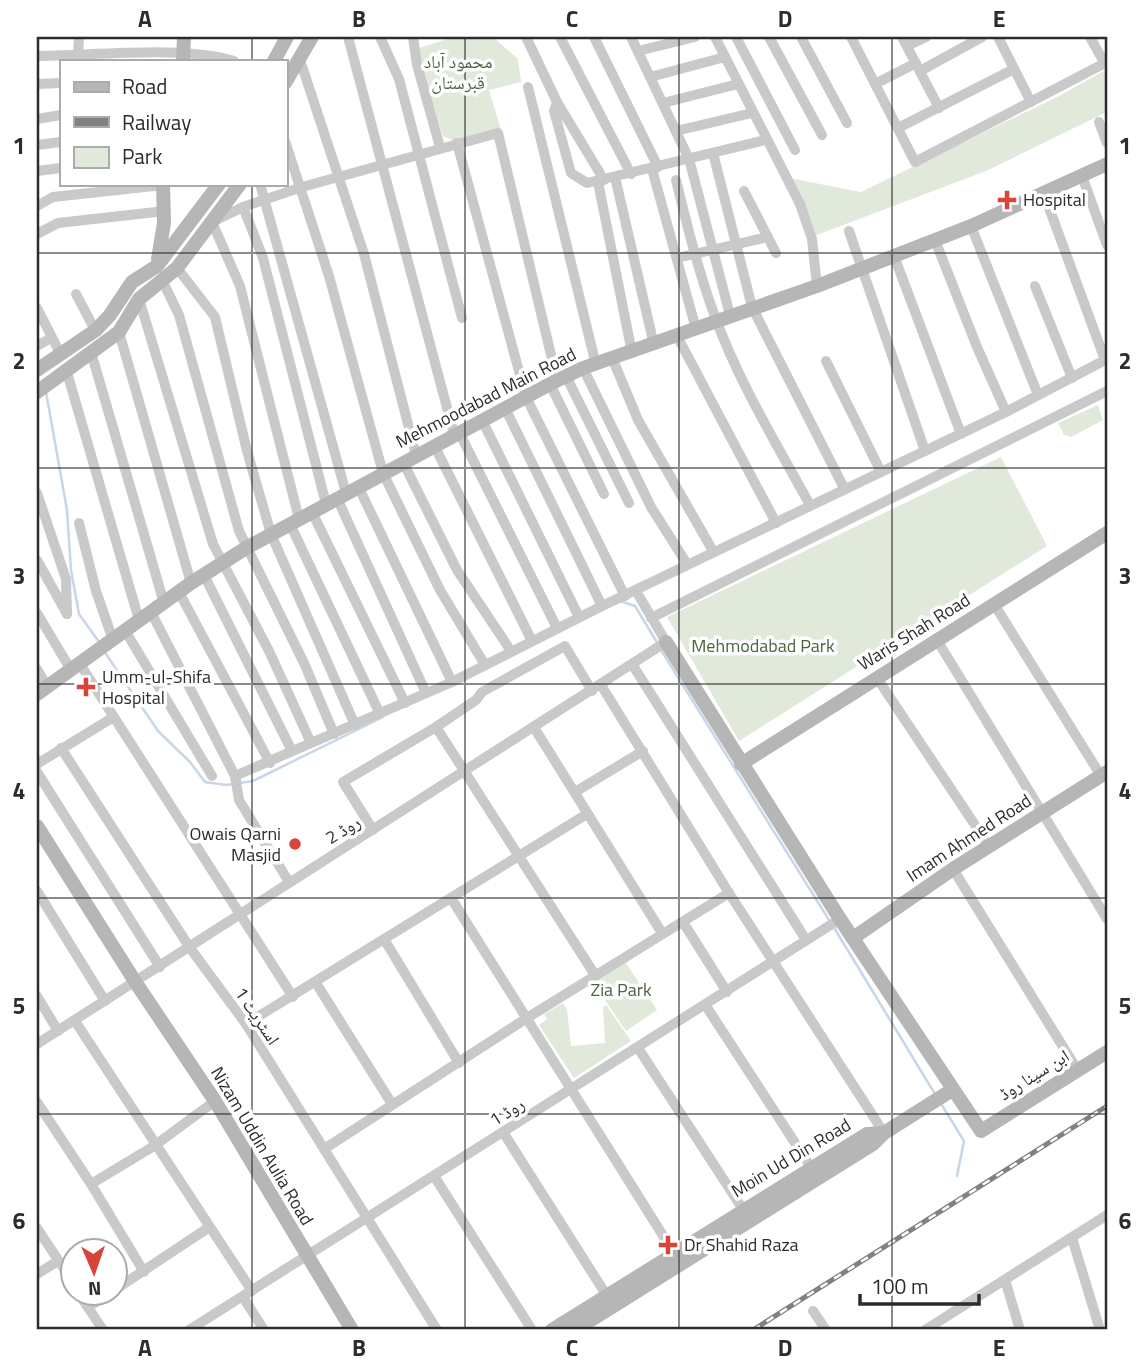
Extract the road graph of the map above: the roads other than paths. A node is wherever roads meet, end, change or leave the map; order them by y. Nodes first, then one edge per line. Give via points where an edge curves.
1 (79, 37) edge
2 (184, 37) edge
3 (287, 37) edge
4 (312, 37) edge
5 (348, 37) edge
6 (380, 37) edge
7 (413, 37) edge
8 (526, 37) edge
9 (560, 37) edge
10 (594, 37) edge
11 (631, 37) edge
12 (695, 37) edge
13 (716, 37) edge
14 (736, 37) edge
15 (769, 37) edge
16 (801, 37) edge
17 (851, 37) edge
18 (926, 37) edge
19 (982, 37) edge
20 (998, 37) edge
21 (1090, 37) edge
22 (904, 42) edge
23 (638, 51) junction
24 (37, 56) edge
25 (80, 57) edge
26 (726, 57) junction
27 (183, 58) edge
28 (299, 58) junction
29 (231, 60) edge
30 (275, 60) edge
31 (1106, 63) edge
32 (918, 67) junction
33 (1014, 69) junction
34 (650, 77) junction
35 (287, 79) edge
36 (60, 83) edge
37 (37, 84) edge
38 (738, 84) junction
39 (875, 84) junction
40 (527, 87) dead end
41 (557, 102) junction
42 (1031, 102) junction
43 (663, 103) junction
44 (939, 107) junction
45 (752, 113) junction
46 (60, 116) edge
47 (37, 119) edge
48 (1099, 122) dead end
49 (847, 123) dead end
50 (898, 128) junction
51 (676, 131) junction
52 (822, 135) dead end
53 (765, 140) junction
54 (60, 142) edge
55 (457, 143) junction
56 (1107, 143) edge
57 (37, 145) edge
58 (287, 146) edge
59 (440, 146) junction
60 (795, 150) dead end
61 (420, 152) junction
62 (713, 153) junction
63 (690, 159) junction
64 (383, 164) junction
65 (1107, 164) edge
66 (60, 168) edge
67 (655, 168) junction
68 (37, 171) edge
69 (631, 174) junction
70 (1082, 176) junction
71 (340, 177) junction
72 (615, 177) junction
73 (676, 180) dead end
74 (601, 181) junction
75 (146, 186) edge
76 (163, 186) edge
77 (217, 186) edge
78 (239, 186) edge
79 (261, 186) edge
80 (302, 187) junction
81 (744, 191) dead end
82 (1044, 194) junction
83 (265, 199) junction
84 (37, 206) edge
85 (243, 207) junction
86 (164, 211) junction
87 (212, 222) junction
88 (971, 226) junction
89 (849, 231) dead end
90 (37, 234) edge
91 (768, 236) junction
92 (935, 240) junction
93 (736, 244) junction
94 (1107, 245) edge
95 (713, 250) junction
96 (776, 253) dead end
97 (695, 254) junction
98 (894, 256) junction
99 (677, 258) junction
100 (157, 266) junction
101 (177, 268) junction
102 (860, 270) junction
103 (163, 282) junction
104 (1035, 285) dead end
105 (817, 286) junction
106 (76, 294) dead end
107 (139, 299) junction
108 (752, 307) junction
109 (37, 312) edge
110 (462, 318) dead end
111 (723, 318) junction
112 (696, 329) junction
113 (95, 330) junction
114 (119, 332) junction
115 (677, 336) junction
116 (51, 338) junction
117 (654, 345) junction
118 (37, 346) edge
119 (91, 352) junction
120 (60, 353) junction
121 (632, 353) junction
122 (613, 360) junction
123 (826, 360) dead end
124 (1106, 360) edge
125 (590, 366) junction
126 (66, 369) junction
127 (37, 370) edge
128 (1072, 378) junction
129 (557, 380) junction
130 (1107, 391) edge
131 (37, 392) edge
132 (1038, 395) junction
133 (526, 397) junction
134 (505, 408) junction
135 (1006, 412) junction
136 (482, 420) junction
137 (457, 433) junction
138 (961, 433) junction
139 (434, 445) junction
140 (925, 451) junction
141 (409, 458) junction
142 (881, 472) junction
143 (383, 473) junction
144 (844, 488) junction
145 (37, 493) edge
146 (604, 494) dead end
147 (342, 495) junction
148 (629, 503) dead end
149 (810, 505) junction
150 (300, 518) junction
151 (79, 523) dead end
152 (776, 523) junction
153 (1107, 533) edge
154 (271, 534) junction
155 (246, 548) junction
156 (713, 551) junction
157 (37, 560) edge
158 (222, 563) junction
159 (687, 564) junction
160 (197, 579) junction
161 (636, 591) junction
162 (179, 592) junction
163 (625, 596) junction
164 (164, 603) junction
165 (994, 604) junction
166 (602, 606) junction
167 (37, 613) edge
168 (145, 616) junction
169 (579, 617) junction
170 (651, 618) junction
171 (557, 628) junction
172 (126, 632) junction
173 (937, 640) junction
174 (111, 641) junction
175 (531, 641) junction
176 (663, 644) junction
177 (511, 651) junction
178 (634, 663) junction
179 (79, 665) junction
180 (485, 665) junction
181 (37, 669) edge
182 (877, 678) junction
183 (452, 681) junction
184 (597, 688) junction
185 (42, 690) edge
186 (426, 694) junction
187 (405, 704) junction
188 (380, 714) junction
189 (112, 718) junction
190 (355, 725) junction
191 (436, 727) junction
192 (535, 729) junction
193 (334, 734) junction
194 (311, 743) junction
195 (61, 748) junction
196 (292, 751) junction
197 (643, 751) junction
198 (270, 763) junction
199 (37, 764) edge
200 (741, 764) junction
201 (37, 772) edge
202 (464, 772) junction
203 (1104, 774) edge
204 (212, 776) dead end
205 (235, 779) junction
206 (575, 792) junction
207 (1042, 813) junction
208 (587, 814) junction
209 (37, 826) edge
210 (373, 830) junction
211 (989, 846) junction
212 (519, 857) junction
213 (953, 869) junction
214 (289, 882) junction
215 (37, 891) edge
216 (729, 893) junction
217 (451, 898) junction
218 (239, 917) junction
219 (1107, 919) edge
220 (836, 921) junction
221 (683, 922) junction
222 (662, 933) junction
223 (853, 938) junction
224 (384, 939) junction
225 (806, 940) junction
226 (190, 948) junction
227 (773, 961) junction
228 (160, 967) junction
229 (595, 975) junction
230 (136, 983) junction
231 (316, 983) junction
232 (727, 992) junction
233 (37, 996) edge
234 (293, 997) junction
235 (105, 1001) junction
236 (706, 1006) junction
237 (527, 1018) junction
238 (75, 1021) junction
239 (246, 1024) junction
240 (58, 1031) junction
241 (37, 1044) edge
242 (638, 1048) junction
243 (1107, 1052) edge
244 (459, 1063) junction
245 (1078, 1071) junction
246 (572, 1091) junction
247 (940, 1097) junction
248 (215, 1101) junction
249 (37, 1102) edge
250 (392, 1104) junction
251 (503, 1132) junction
252 (884, 1133) junction
253 (154, 1146) junction
254 (324, 1149) junction
255 (812, 1169) junction
256 (434, 1177) junction
257 (92, 1184) junction
258 (747, 1215) junction
259 (1107, 1215) edge
260 (366, 1219) junction
261 (37, 1228) edge
262 (208, 1228) junction
263 (1072, 1238) junction
264 (674, 1253) junction
265 (307, 1258) junction
266 (58, 1261) junction
267 (60, 1264) edge
268 (144, 1272) junction
269 (37, 1274) edge
270 (1005, 1280) junction
271 (130, 1281) edge
272 (642, 1281) junction
273 (252, 1291) junction
274 (607, 1296) junction
275 (243, 1297) junction
276 (89, 1308) edge
277 (813, 1311) dead end
278 (103, 1330) edge
279 (189, 1330) edge
280 (264, 1330) edge
281 (352, 1330) edge
282 (438, 1330) edge
283 (532, 1330) edge
284 (552, 1330) edge
285 (575, 1330) edge
286 (826, 1330) edge
287 (925, 1330) edge
288 (1020, 1330) edge
289 (1100, 1330) edge

1 - 25 street
2 - 27 main road
3 - 30 main road
4 - 28 main road
5 - 64 street
6 - 61 street via 399,79
7 - 59 street
8 - 41 street
9 - 69 street
10 - 67 street
11 - 23 street
12 - 23 street
13 - 26 street
14 - 60 street
15 - 52 street
16 - 49 street
17 - 39 street
18 - 22 street
19 - 32 street
20 - 33 street
21 - 31 street
22 - 32 street
23 - 34 street
24 - 25 street
25 - 27 street
26 - 34 street
26 - 38 street
27 - 29 street via 216,55
28 - 35 main road
28 - 71 street
31 - 42 street
32 - 39 street
32 - 44 street
33 - 42 street
33 - 44 street
34 - 43 street
36 - 37 street
38 - 43 street
38 - 45 street
39 - 50 street
40 - 125 street
41 - 74 street
41 - 74 street via 554,111 571,173 578,180
42 - 50 street via 915,162
43 - 51 street
44 - 50 street
45 - 51 street
45 - 53 street
46 - 47 street
48 - 56 street
51 - 63 street
53 - 62 street
53 - 105 street via 800,204 812,239
54 - 57 street
55 - 59 street
55 - 129 street via 498,133
55 - 133 street
58 - 80 street
59 - 61 street
61 - 64 street
61 - 110 street
62 - 63 street
62 - 93 street
63 - 67 street
63 - 95 street
64 - 71 street
64 - 137 street
65 - 70 main road, Mehmoodabad Main Road
66 - 68 street
67 - 69 street
67 - 99 street
69 - 72 street
70 - 82 main road, Mehmoodabad Main Road
70 - 94 street
71 - 80 street
71 - 141 street via 364,254
72 - 74 street
72 - 117 street
73 - 97 street
74 - 121 street
75 - 84 street via 53,197
76 - 86 main road
77 - 100 main road
78 - 87 main road
79 - 83 street
80 - 83 street
80 - 143 street
81 - 91 street
82 - 88 main road, Mehmoodabad Main Road
82 - 124 street
83 - 85 street
83 - 147 street
85 - 87 street
85 - 147 street
86 - 90 street via 58,223
86 - 100 main road
87 - 101 main road
87 - 150 street via 240,286
88 - 92 main road, Mehmoodabad Main Road
88 - 132 street
89 - 102 street
91 - 93 street
91 - 96 street
92 - 98 main road, Mehmoodabad Main Road
92 - 135 street
93 - 95 street
93 - 108 street
95 - 97 street
95 - 111 street
97 - 99 street
97 - 111 street
98 - 102 main road, Mehmoodabad Main Road
98 - 138 street
99 - 112 street
100 - 113 main road via 132,282
101 - 103 main road
101 - 154 street via 215,317
102 - 105 main road, Mehmoodabad Main Road
102 - 140 street
103 - 107 main road
103 - 155 street via 179,315
104 - 128 street
105 - 108 main road, Mehmoodabad Main Road
106 - 113 street
107 - 114 main road
107 - 158 street
108 - 111 main road, Mehmoodabad Main Road
108 - 144 street
109 - 116 street
111 - 112 main road, Mehmoodabad Main Road
111 - 149 street via 749,392
112 - 115 main road, Mehmoodabad Main Road
113 - 120 main road
114 - 119 main road
114 - 160 street
115 - 117 main road, Mehmoodabad Main Road
115 - 152 street
116 - 118 street
116 - 120 street
117 - 121 main road, Mehmoodabad Main Road
119 - 126 main road
119 - 164 street
120 - 127 main road
121 - 122 main road, Mehmoodabad Main Road
122 - 125 main road, Mehmoodabad Main Road
122 - 156 street via 638,420
123 - 142 street
124 - 128 street
125 - 129 main road, Mehmoodabad Main Road
125 - 159 street via 651,507
126 - 131 main road
126 - 168 street
128 - 132 street
129 - 133 main road, Mehmoodabad Main Road
129 - 146 street
129 - 148 street
130 - 170 street
132 - 135 street
133 - 134 main road, Mehmoodabad Main Road
133 - 163 street
134 - 136 main road, Mehmoodabad Main Road
134 - 166 street
135 - 138 street
136 - 137 main road, Mehmoodabad Main Road
136 - 169 street
137 - 139 main road, Mehmoodabad Main Road
137 - 171 street
138 - 140 street
139 - 141 main road, Mehmoodabad Main Road
139 - 175 street
140 - 142 street
141 - 143 main road, Mehmoodabad Main Road
141 - 177 street via 457,570
142 - 144 street
143 - 147 main road, Mehmoodabad Main Road
143 - 180 street via 440,590
144 - 149 street
145 - 157 street via 66,579 68,614
147 - 150 main road, Mehmoodabad Main Road
147 - 183 street
147 - 186 street
149 - 152 street
150 - 154 main road, Mehmoodabad Main Road
150 - 187 street
150 - 188 street
151 - 174 street
152 - 156 street
153 - 165 main road, Waris Shah Road
154 - 155 main road, Mehmoodabad Main Road
154 - 190 street
155 - 158 main road, Mehmoodabad Main Road
155 - 193 street
156 - 159 street
158 - 160 main road, Mehmoodabad Main Road
158 - 194 street
159 - 161 street
160 - 162 main road, Mehmoodabad Main Road
160 - 196 street
161 - 163 street
161 - 170 street
162 - 164 main road, Mehmoodabad Main Road
162 - 198 street
163 - 166 street
164 - 168 main road, Mehmoodabad Main Road
165 - 173 main road, Waris Shah Road
165 - 203 street
166 - 169 street
167 - 179 street
168 - 172 main road, Mehmoodabad Main Road
168 - 205 street
169 - 171 street
170 - 176 street
171 - 175 street
172 - 174 main road, Mehmoodabad Main Road
172 - 204 street
173 - 182 main road, Waris Shah Road
173 - 207 street
174 - 179 main road, Mehmoodabad Main Road
175 - 177 street
176 - 178 street, روڈ 2
176 - 200 main road
177 - 180 street
178 - 184 street, روڈ 2
178 - 225 street
179 - 185 main road, Mehmoodabad Main Road
179 - 189 street
180 - 183 street
181 - 185 street
182 - 200 main road, Waris Shah Road
182 - 211 street
183 - 186 street
184 - 191 street via 565,646 482,692
184 - 192 street, روڈ 2
184 - 197 street
186 - 187 street
187 - 188 street
188 - 190 street
189 - 195 street
189 - 218 street
190 - 193 street
191 - 202 street
191 - 210 street via 343,782
192 - 202 street, روڈ 2
192 - 206 street
193 - 194 street
194 - 196 street
195 - 199 street
195 - 226 street, اسٹریٹ 1
196 - 198 street
197 - 206 street
197 - 216 street
198 - 205 street
200 - 220 main road
201 - 228 street
202 - 210 street, روڈ 2
202 - 212 street
203 - 207 main road, Imam Ahmed Road
205 - 214 street via 239,800
206 - 208 street
207 - 211 main road, Imam Ahmed Road
207 - 219 street
208 - 212 street
208 - 222 street
209 - 230 main road, Nizam Uddin Aulia Road
210 - 214 street, روڈ 2
211 - 213 main road, Imam Ahmed Road
212 - 217 street
212 - 229 street
213 - 223 main road, Imam Ahmed Road
213 - 245 street
214 - 218 street, روڈ 2
215 - 235 street
216 - 221 street
216 - 227 street
217 - 224 street
217 - 237 street
218 - 226 street, روڈ 2
218 - 234 street
220 - 223 main road
220 - 225 street, روڈ 1
221 - 222 street
221 - 232 street
222 - 229 street
223 - 247 main road
224 - 231 street
224 - 244 street
225 - 227 street, روڈ 1
226 - 228 street, روڈ 2
226 - 239 street, اسٹریٹ 1
227 - 232 street, روڈ 1
227 - 252 street
228 - 230 street, روڈ 2
229 - 237 street
230 - 235 street, روڈ 2
230 - 248 main road, Nizam Uddin Aulia Road
231 - 234 street
231 - 250 street
232 - 236 street, روڈ 1
233 - 240 street
234 - 239 street
235 - 238 street, روڈ 2
236 - 242 street, روڈ 1
236 - 255 street
237 - 244 street
237 - 246 street
238 - 240 street, روڈ 2
238 - 253 street
239 - 254 street, اسٹریٹ 1
240 - 241 street, روڈ 2
242 - 246 street, روڈ 1
242 - 258 street
243 - 245 main road, ابن سینا روڈ
244 - 250 street
245 - 247 main road, ابن سینا روڈ via 981,1131
246 - 251 street, روڈ 1
246 - 264 street
247 - 252 main road
248 - 253 street
248 - 265 main road, Nizam Uddin Aulia Road
249 - 257 street
250 - 254 street
251 - 256 street, روڈ 1
251 - 274 street
252 - 255 main road, Moin Ud Din Road via 867,1134
252 - 258 main road, Moin Ud Din Road via 873,1144
253 - 257 street
253 - 262 street
254 - 260 street, اسٹریٹ 1
255 - 258 main road, Moin Ud Din Road
256 - 260 street, روڈ 1
256 - 283 street
257 - 268 street
258 - 264 main road, Moin Ud Din Road
258 - 272 main road, Moin Ud Din Road
259 - 263 street
260 - 265 street, روڈ 1
260 - 282 street, اسٹریٹ 1
261 - 266 street
262 - 268 street
262 - 273 street
263 - 270 street
263 - 289 street
264 - 272 main road, Moin Ud Din Road
265 - 273 street, روڈ 1
265 - 281 main road, Nizam Uddin Aulia Road
266 - 267 street
266 - 269 street
268 - 271 street
270 - 287 street
270 - 288 street
272 - 274 main road, Moin Ud Din Road
272 - 285 main road, Moin Ud Din Road
273 - 275 street, روڈ 1
274 - 284 main road, Moin Ud Din Road
275 - 279 street, روڈ 1
275 - 280 street
276 - 278 street
277 - 286 street

